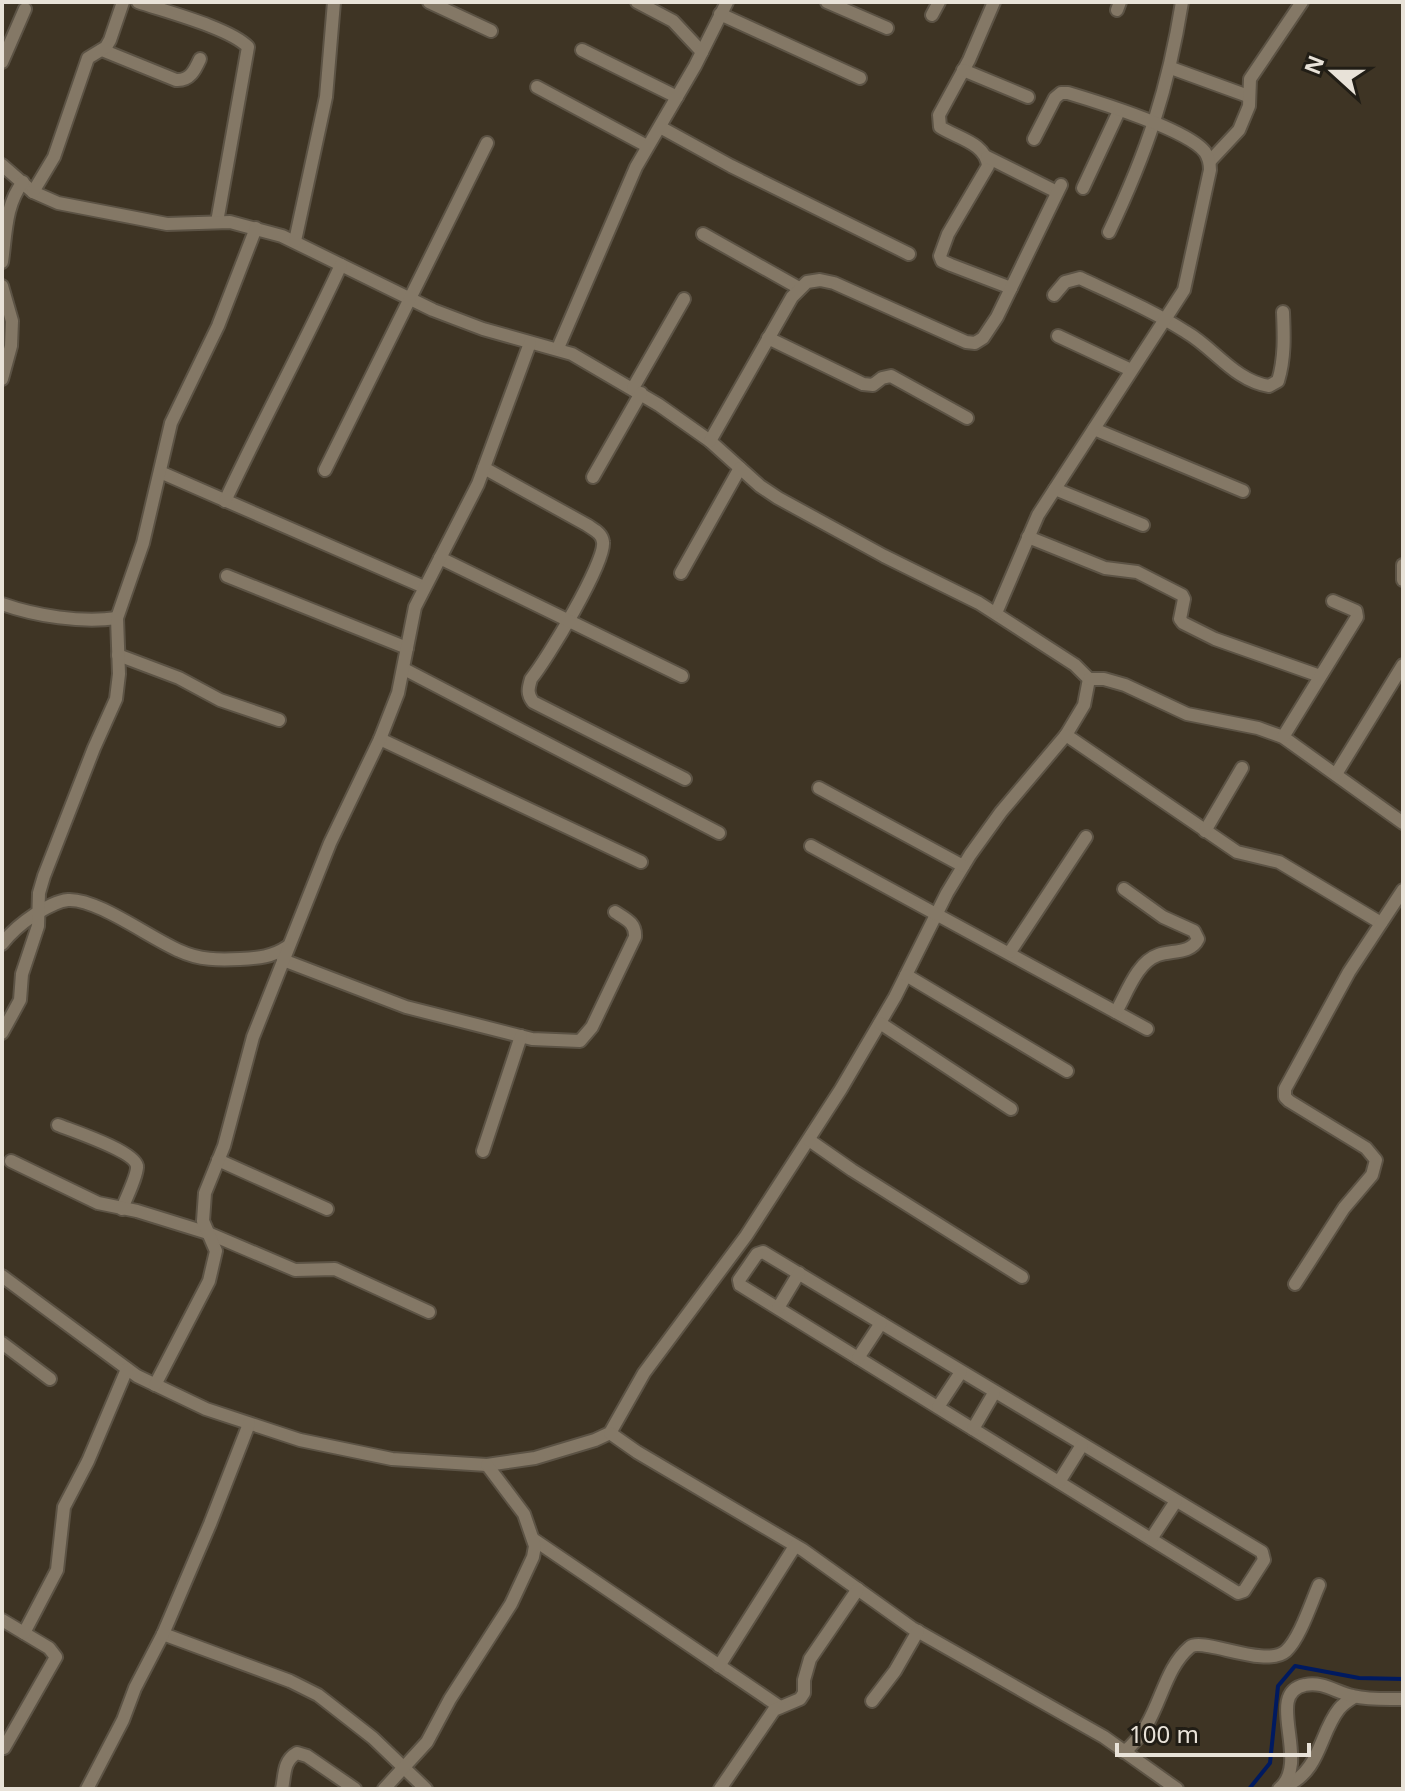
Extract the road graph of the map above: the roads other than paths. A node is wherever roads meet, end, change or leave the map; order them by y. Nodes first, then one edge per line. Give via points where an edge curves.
1 (123, 2) edge
2 (138, 2) edge
3 (334, 2) edge
4 (429, 2) edge
5 (637, 2) edge
6 (827, 2) edge
7 (939, 2) edge
8 (994, 2) edge
9 (1182, 2) edge
10 (1302, 2) edge
11 (724, 8) edge
12 (25, 9) dead end
13 (932, 15) dead end
14 (887, 28) dead end
15 (491, 31) dead end
16 (102, 50) junction
17 (582, 50) dead end
18 (702, 52) junction
19 (200, 59) dead end
20 (2, 62) edge
21 (1171, 68) junction
22 (963, 70) junction
23 (860, 78) dead end
24 (537, 87) dead end
25 (1248, 96) junction
26 (677, 97) junction
27 (1028, 97) dead end
28 (1119, 111) junction
29 (1155, 124) junction
30 (660, 127) junction
31 (1034, 139) dead end
32 (487, 143) dead end
33 (647, 146) junction
34 (987, 157) junction
35 (1210, 161) junction
36 (2, 165) edge
37 (23, 182) junction
38 (1083, 188) dead end
39 (33, 192) junction
40 (217, 222) junction
41 (256, 228) junction
42 (1109, 232) dead end
43 (703, 234) dead end
44 (295, 241) junction
45 (909, 254) dead end
46 (2, 262) edge
47 (341, 265) junction
48 (2, 286) edge
49 (799, 288) junction
50 (1011, 288) junction
51 (1054, 295) dead end
52 (408, 299) junction
53 (684, 299) dead end
54 (1283, 312) dead end
55 (1164, 320) junction
56 (1058, 336) dead end
57 (768, 338) junction
58 (530, 343) junction
59 (558, 348) junction
60 (1131, 370) junction
61 (2, 379) edge
62 (637, 391) junction
63 (967, 418) dead end
64 (1094, 429) junction
65 (710, 441) junction
66 (484, 468) junction
67 (740, 468) junction
68 (325, 470) dead end
69 (160, 472) junction
70 (593, 477) dead end
71 (1055, 489) junction
72 (1243, 491) dead end
73 (225, 501) junction
74 (1143, 525) dead end
75 (1028, 537) junction
76 (440, 558) junction
77 (1403, 565) edge
78 (681, 573) dead end
79 (227, 576) dead end
80 (1403, 580) edge
81 (424, 587) junction
82 (1333, 601) dead end
83 (2, 604) edge
84 (996, 613) junction
85 (117, 618) junction
86 (568, 621) junction
87 (407, 648) junction
88 (118, 655) junction
89 (1403, 666) edge
90 (404, 669) junction
91 (682, 676) dead end
92 (1320, 676) junction
93 (1089, 679) junction
94 (279, 720) dead end
95 (1066, 735) junction
96 (1283, 737) junction
97 (380, 739) junction
98 (1242, 768) dead end
99 (1336, 774) junction
100 (685, 779) dead end
101 (819, 788) dead end
102 (1403, 823) edge
103 (1205, 831) junction
104 (719, 833) dead end
105 (1086, 837) dead end
106 (811, 846) dead end
107 (641, 862) dead end
108 (963, 866) junction
109 (1124, 889) dead end
110 (1403, 890) edge
111 (39, 912) junction
112 (615, 912) dead end
113 (937, 912) junction
114 (1381, 923) junction
115 (2, 944) edge
116 (288, 946) junction
117 (1010, 952) junction
118 (283, 960) junction
119 (906, 975) junction
120 (1116, 1012) junction
121 (880, 1023) junction
122 (1147, 1029) dead end
123 (2, 1033) edge
124 (521, 1036) junction
125 (1067, 1071) dead end
126 (1011, 1109) dead end
127 (58, 1125) dead end
128 (809, 1140) junction
129 (483, 1151) dead end
130 (218, 1160) junction
131 (11, 1161) dead end
132 (122, 1209) junction
133 (327, 1209) dead end
134 (208, 1233) junction
135 (733, 1255) junction
136 (749, 1265) junction
137 (799, 1273) junction
138 (2, 1276) edge
139 (1022, 1277) dead end
140 (1295, 1284) dead end
141 (778, 1308) junction
142 (429, 1312) dead end
143 (881, 1323) junction
144 (2, 1343) edge
145 (858, 1358) junction
146 (127, 1369) junction
147 (961, 1372) junction
148 (50, 1379) dead end
149 (155, 1385) junction
150 (994, 1393) junction
151 (938, 1407) junction
152 (249, 1424) junction
153 (973, 1429) junction
154 (610, 1433) junction
155 (1082, 1445) junction
156 (487, 1465) junction
157 (1059, 1482) junction
158 (1176, 1501) junction
159 (533, 1539) junction
160 (1151, 1539) junction
161 (795, 1546) junction
162 (1319, 1585) dead end
163 (858, 1589) junction
164 (2, 1620) edge
165 (918, 1631) junction
166 (24, 1633) junction
167 (163, 1634) junction
168 (719, 1666) junction
169 (1354, 1697) junction
170 (1403, 1699) edge
171 (872, 1701) dead end
172 (780, 1707) junction
173 (4, 1748) dead end
174 (1124, 1752) junction
175 (404, 1768) junction
176 (87, 1789) edge
177 (282, 1789) edge
178 (355, 1789) edge
179 (384, 1789) edge
180 (426, 1789) edge
181 (720, 1789) edge
182 (1177, 1789) edge
183 (1279, 1789) edge

1 - 16 street
2 - 40 street via 248,47
3 - 44 street via 326,97
4 - 15 street
5 - 18 street via 673,21
6 - 14 street
7 - 13 street
8 - 22 street
9 - 21 street
10 - 25 street via 1250,79
11 - 18 street
11 - 23 street
12 - 20 street
16 - 19 street via 183,81
16 - 39 street via 88,58 54,157
17 - 26 street
18 - 26 street
21 - 25 street
21 - 29 street
22 - 27 street
22 - 34 street via 938,122
24 - 33 street
25 - 35 street via 1239,130
26 - 30 street
28 - 29 street
28 - 31 street via 1061,93
28 - 38 street
29 - 35 street via 1190,140
29 - 42 street
30 - 33 street
30 - 45 street
32 - 52 street
33 - 59 street
34 - 50 street via 1059,189
34 - 50 street via 983,179 940,256
35 - 55 street via 1189,277
36 - 37 street
37 - 39 street
37 - 46 street via 10,204
39 - 40 street via 58,203 149,221
40 - 41 street
41 - 44 street
41 - 69 street via 218,326 175,414
43 - 49 street
44 - 47 street
47 - 52 street
47 - 73 street
48 - 61 street via 12,329
49 - 50 street via 820,280 834,283 975,343 990,328
49 - 57 street
51 - 55 street via 1065,282 1080,278
52 - 58 street
52 - 68 street
53 - 62 street
54 - 55 street via 1280,374 1269,386 1240,374
55 - 60 street
56 - 60 street
57 - 63 street via 863,384 891,376
57 - 65 street
58 - 59 street
58 - 66 street
59 - 62 street
60 - 64 street
62 - 65 street
62 - 70 street
64 - 71 street
64 - 72 street
65 - 67 street
66 - 76 street
66 - 86 street via 600,533 601,557
67 - 78 street
67 - 84 street via 786,502
69 - 73 street
69 - 85 street
71 - 74 street
71 - 75 street
73 - 81 street
75 - 84 street
75 - 92 street via 1105,568 1137,572 1182,595 1183,623
76 - 81 street
76 - 86 street
77 - 80 street
79 - 87 street
81 - 87 street
82 - 92 street via 1357,614
83 - 85 street via 92,620
84 - 93 street
85 - 88 street
86 - 91 street
86 - 100 street via 531,679 529,697
87 - 90 street
88 - 94 street
88 - 111 street via 116,699 48,863
89 - 99 street
90 - 97 street
90 - 104 street
92 - 96 street
93 - 95 street via 1084,705
93 - 96 street via 1125,685 1187,714
95 - 103 street
95 - 108 street
96 - 99 street
97 - 107 street
97 - 116 street
98 - 103 street
99 - 102 street
101 - 108 street
103 - 114 street via 1241,855 1279,862
105 - 117 street
106 - 113 street
108 - 113 street
109 - 120 street via 1194,931 1198,939 1193,947 1148,960
110 - 114 street
111 - 115 street
111 - 116 street via 60,901 82,902 178,951 212,960 270,957
111 - 123 street via 20,1000
112 - 124 street via 631,922 635,937 587,1035 571,1042
113 - 117 street
113 - 119 street
114 - 140 street via 1285,1089 1289,1101 1366,1148 1376,1163 1369,1181 1344,1208
116 - 118 street
117 - 120 street
118 - 124 street via 406,1007
118 - 130 street via 246,1058
119 - 121 street
119 - 125 street
120 - 122 street
121 - 126 street
121 - 128 street
124 - 129 street
127 - 132 street via 133,1159 137,1171
128 - 135 street
128 - 139 street
130 - 133 street
130 - 134 street via 202,1208
131 - 132 street via 84,1198
132 - 134 street
134 - 142 street via 295,1270 347,1273
134 - 149 street via 216,1251 209,1281
135 - 136 street
135 - 154 street via 644,1373
136 - 137 street via 763,1252
136 - 141 street via 740,1285
137 - 141 street
137 - 143 street
138 - 146 street
141 - 145 street
143 - 145 street
143 - 147 street
144 - 148 street
145 - 151 street
146 - 149 street
146 - 166 street via 64,1507 57,1570
147 - 150 street
147 - 151 street
149 - 152 street
150 - 153 street
150 - 155 street
151 - 153 street
152 - 156 street via 392,1459
152 - 167 street
153 - 157 street
154 - 156 street via 535,1458
154 - 161 street
155 - 157 street
155 - 158 street
156 - 159 street via 524,1514
157 - 160 street
158 - 160 street
158 - 160 street via 1262,1552 1264,1560 1244,1591 1238,1593
159 - 168 street
159 - 175 street via 533,1557 511,1604 427,1742
161 - 163 street
161 - 168 street
162 - 174 street via 1282,1655 1191,1646 1146,1730
163 - 165 street
163 - 172 street via 815,1651 806,1669 804,1693
164 - 166 street
165 - 171 street
165 - 174 street
166 - 173 street via 56,1657
167 - 175 street via 318,1695
167 - 176 street
168 - 172 street
169 - 170 street
169 - 183 street via 1337,1711 1301,1776
169 - 183 street via 1314,1684 1294,1690 1286,1716 1293,1766
172 - 181 street
174 - 182 street
175 - 179 street
175 - 180 street
177 - 178 street via 283,1772 297,1753

